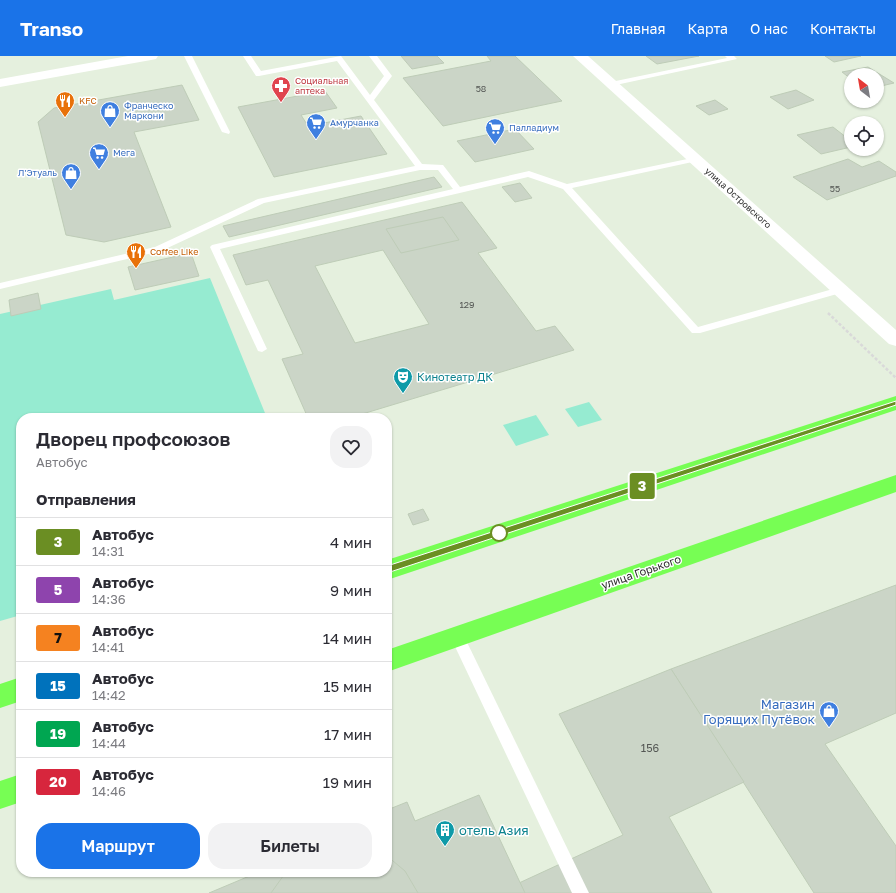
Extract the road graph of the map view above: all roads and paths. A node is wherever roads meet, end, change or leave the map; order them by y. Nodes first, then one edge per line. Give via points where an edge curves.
1 (151, 56) edge
2 (188, 56) edge
3 (247, 56) edge
4 (373, 56) edge
5 (580, 56) edge
6 (729, 56) edge
7 (338, 57) edge
8 (0, 83) edge
9 (611, 84) junction
10 (370, 100) junction
11 (226, 132) dead end
12 (694, 158) junction
13 (420, 167) junction
14 (566, 187) junction
15 (458, 190) junction
16 (0, 286) edge
17 (840, 290) junction
18 (896, 340) edge
19 (262, 349) dead end
20 (896, 403) edge
21 (896, 483) edge
22 (392, 568) edge
23 (457, 636) junction
24 (392, 659) edge
25 (16, 691) edge
26 (0, 696) edge
27 (16, 790) edge
28 (0, 795) edge
29 (581, 893) edge

1 - 8 street
2 - 11 lane
3 - 7 lane via 258,74
4 - 10 lane via 388,76
5 - 9 street, улица Островского
6 - 9 lane via 733,59
7 - 10 lane
9 - 12 street, улица Островского
10 - 13 lane
12 - 14 lane
12 - 17 street, улица Островского
13 - 15 lane via 440,167
13 - 16 lane via 261,201 158,249
14 - 15 lane via 529,174
14 - 17 lane via 696,331
15 - 19 lane via 215,247
17 - 18 street, улица Островского
20 - 22 main road
21 - 23 main road, улица Горького
23 - 24 main road, улица Горького
23 - 29 lane
25 - 26 main road
27 - 28 main road

